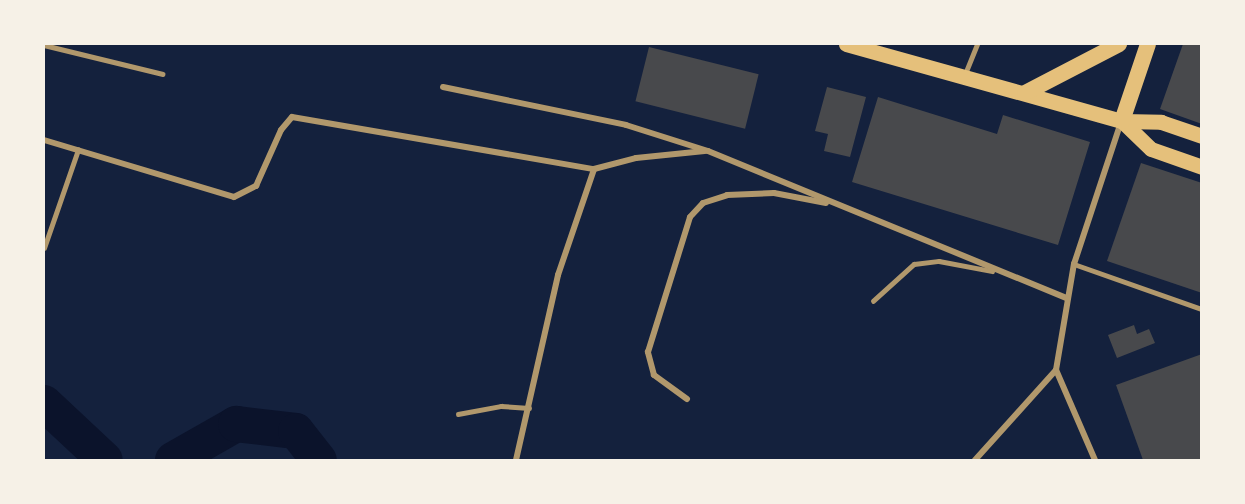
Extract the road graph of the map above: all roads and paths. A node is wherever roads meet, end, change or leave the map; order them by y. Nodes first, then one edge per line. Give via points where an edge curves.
1 (44, 44) edge
2 (846, 44) edge
3 (977, 44) edge
4 (1119, 44) edge
5 (1148, 44) edge
6 (163, 74) dead end
7 (964, 76) junction
8 (443, 87) dead end
9 (1025, 93) junction
10 (1122, 121) junction
11 (1202, 136) edge
12 (44, 140) edge
13 (78, 150) junction
14 (708, 151) junction
15 (1202, 167) edge
16 (594, 169) junction
17 (838, 206) junction
18 (44, 248) edge
19 (1074, 264) junction
20 (992, 271) junction
21 (1065, 298) junction
22 (873, 302) dead end
23 (1202, 309) edge
24 (1056, 369) junction
25 (687, 399) dead end
26 (529, 408) junction
27 (458, 414) dead end
28 (516, 460) edge
29 (975, 460) edge
30 (1095, 460) edge

1 - 6 lane
2 - 7 main road
3 - 7 lane
4 - 9 highway
5 - 10 highway
7 - 9 main road
8 - 14 street via 626,125
9 - 10 main road
10 - 11 main road via 1161,122
10 - 15 main road via 1151,149
10 - 19 street
12 - 13 street
13 - 16 street via 234,197 256,186 281,130 292,117
13 - 18 lane
14 - 16 street via 636,158
14 - 17 street
16 - 26 street via 558,275
17 - 20 street
17 - 25 street via 774,193 727,195 703,203 690,217 648,352 654,375
19 - 21 street
19 - 23 lane
20 - 21 street
20 - 22 lane via 939,261 914,264
21 - 24 street
24 - 29 street
24 - 30 street
26 - 27 lane via 501,406
26 - 28 street

